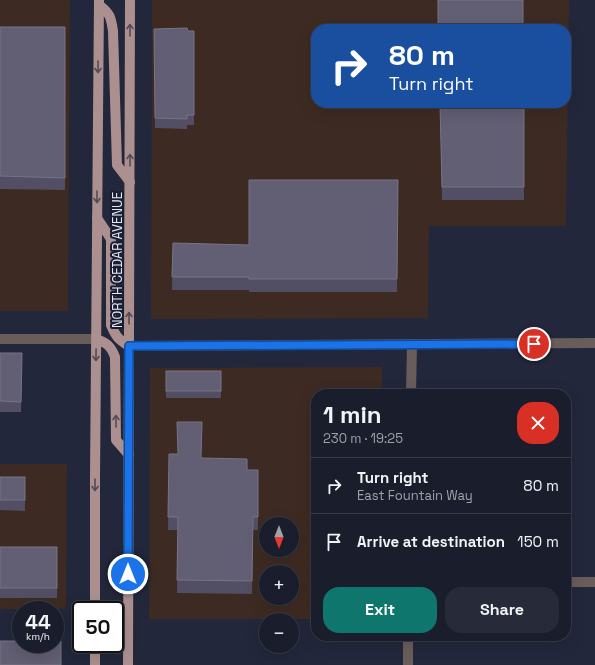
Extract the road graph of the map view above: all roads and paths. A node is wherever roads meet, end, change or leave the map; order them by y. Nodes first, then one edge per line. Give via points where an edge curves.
1 (130, 0) edge
2 (98, 3) edge
3 (130, 182) junction
4 (97, 218) junction
5 (0, 339) edge
6 (96, 339) junction
7 (595, 343) edge
8 (412, 344) junction
9 (129, 346) junction
10 (411, 389) edge
11 (129, 455) junction
12 (571, 582) edge
13 (595, 582) edge
14 (95, 601) edge
15 (408, 641) edge
16 (95, 653) edge
17 (95, 665) edge
18 (128, 665) edge
19 (408, 665) edge

3 -> 1 main road, NORTH CEDAR AVENUE
2 - 3 main road via 111,20 113,31 117,165
2 -> 4 main road, NORTH CEDAR AVENUE
9 -> 3 main road, NORTH CEDAR AVENUE
4 - 6 main road, NORTH CEDAR AVENUE
4 - 9 main road via 111,239 111,325 118,340
5 - 6 street
11 -> 6 main road via 116,440 115,357 107,343
6 -> 14 main road, NORTH CEDAR AVENUE
7 - 8 street
8 - 9 street
8 - 10 street
9 - 11 main road, NORTH CEDAR AVENUE
11 - 18 main road, NORTH CEDAR AVENUE
12 - 13 street
15 - 19 street
16 - 17 main road

